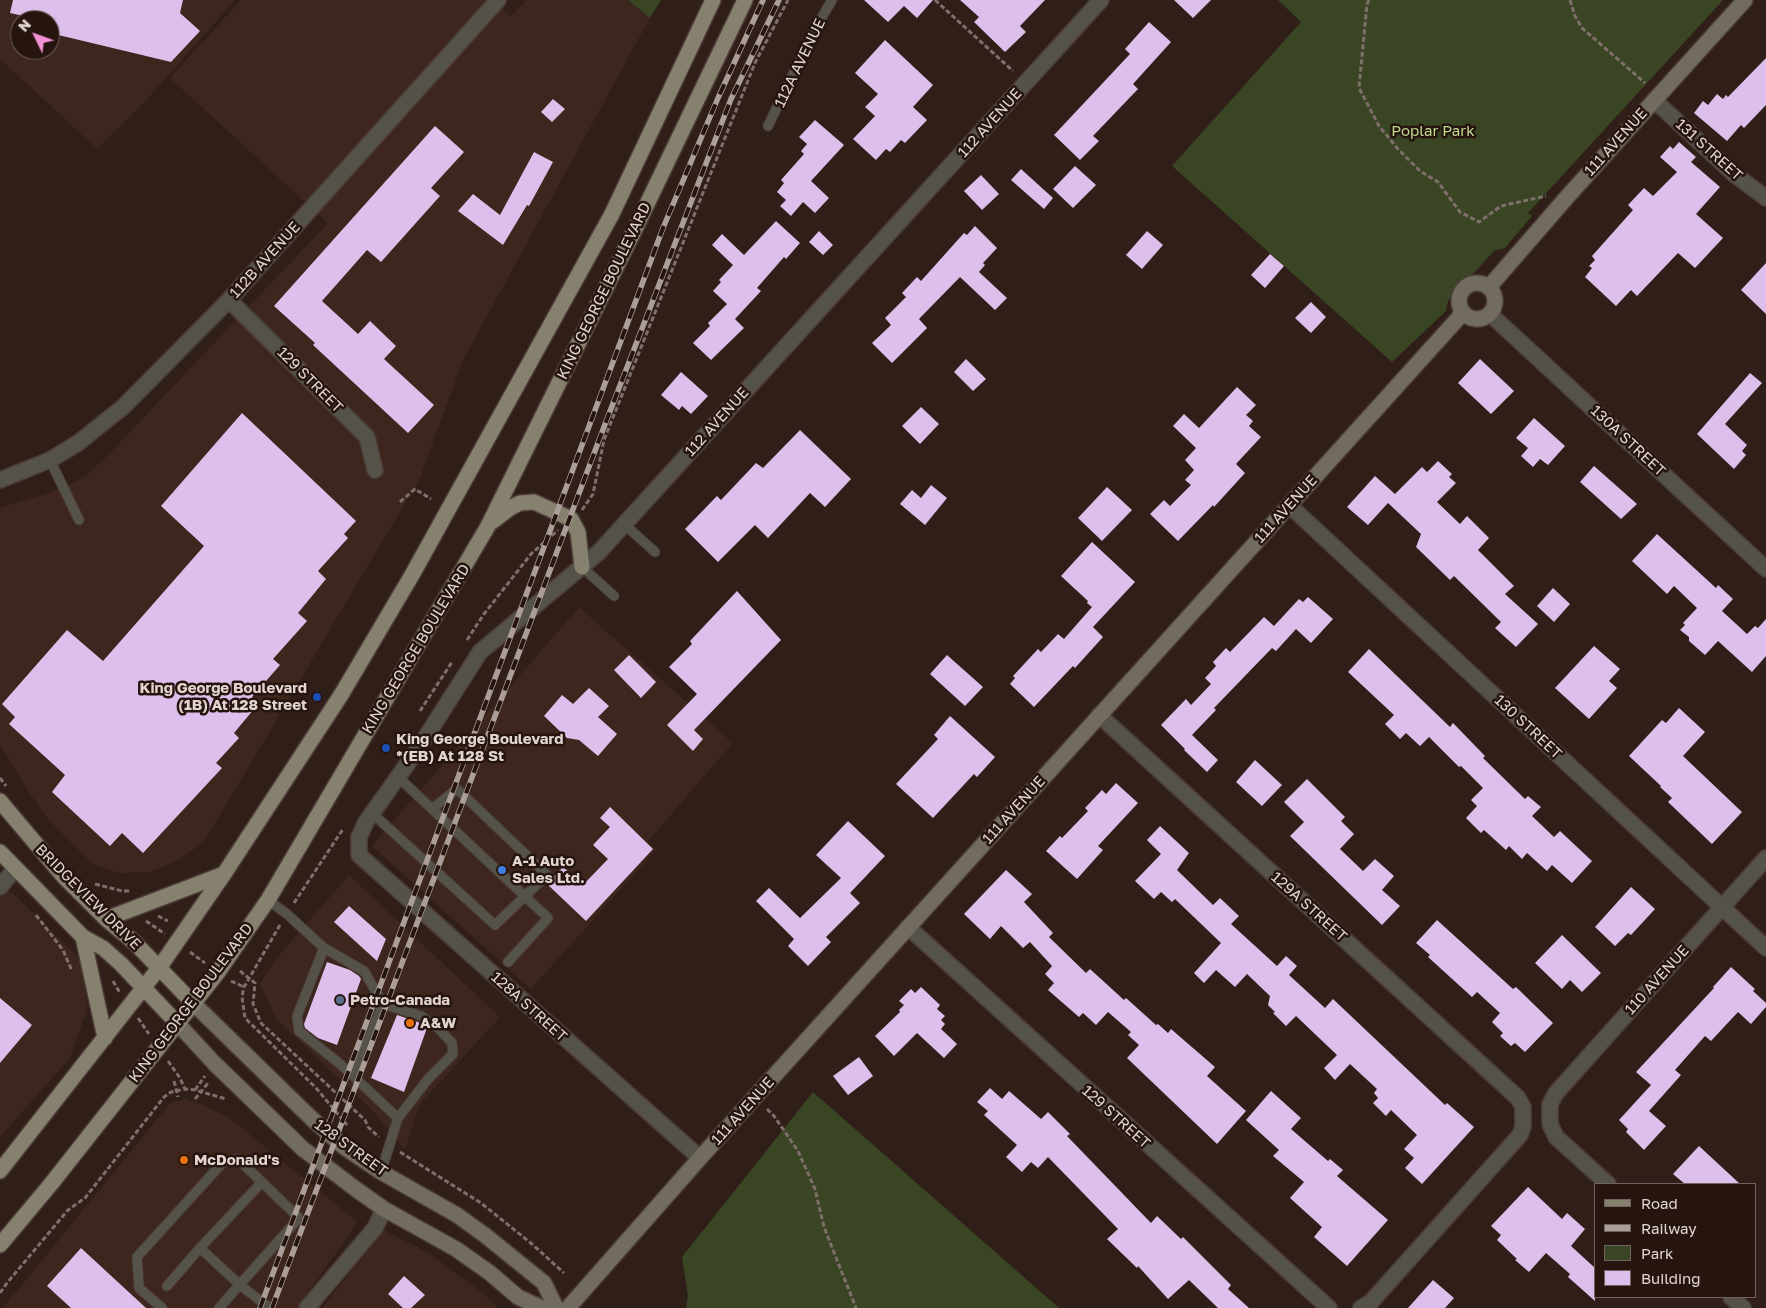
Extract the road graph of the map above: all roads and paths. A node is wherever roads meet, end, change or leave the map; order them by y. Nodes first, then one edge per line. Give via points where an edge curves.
1 (498, 0) edge
2 (713, 0) edge
3 (745, 0) edge
4 (788, 0) edge
5 (832, 0) edge
6 (935, 0) edge
7 (1101, 0) edge
8 (1369, 0) edge
9 (1570, 0) edge
10 (1745, 0) edge
11 (1013, 71) dead end
12 (1645, 83) dead end
13 (1654, 100) junction
14 (768, 126) dead end
15 (1554, 195) dead end
16 (1766, 198) edge
17 (1489, 286) junction
18 (229, 300) junction
19 (1463, 313) junction
20 (1490, 314) junction
21 (50, 460) junction
22 (375, 470) dead end
23 (0, 480) edge
24 (431, 499) dead end
25 (400, 502) dead end
26 (1289, 505) junction
27 (580, 512) dead end
28 (79, 520) dead end
29 (624, 524) junction
30 (488, 526) junction
31 (655, 552) dead end
32 (582, 567) junction
33 (1766, 568) edge
34 (614, 596) dead end
35 (1100, 715) junction
36 (398, 777) junction
37 (0, 801) edge
38 (432, 809) junction
39 (372, 813) junction
40 (0, 852) edge
41 (359, 855) joint
42 (1766, 858) edge
43 (15, 869) junction
44 (224, 874) junction
45 (0, 886) edge
46 (525, 896) junction
47 (268, 900) junction
48 (1721, 907) junction
49 (33, 912) dead end
50 (106, 919) junction
51 (143, 925) dead end
52 (908, 927) junction
53 (277, 930) dead end
54 (83, 937) junction
55 (177, 942) junction
56 (324, 948) junction
57 (1766, 948) edge
58 (508, 962) dead end
59 (159, 968) junction
60 (240, 971) dead end
61 (218, 972) junction
62 (74, 976) dead end
63 (249, 978) junction
64 (244, 987) junction
65 (144, 988) junction
66 (194, 1004) junction
67 (383, 1004) junction
68 (245, 1018) junction
69 (241, 1023) dead end
70 (261, 1023) junction
71 (178, 1024) junction
72 (255, 1028) junction
73 (250, 1033) dead end
74 (105, 1038) junction
75 (353, 1076) junction
76 (180, 1078) dead end
77 (202, 1080) dead end
78 (174, 1081) dead end
79 (209, 1082) dead end
80 (185, 1089) junction
81 (177, 1091) junction
82 (178, 1097) dead end
83 (755, 1098) junction
84 (195, 1099) dead end
85 (398, 1118) junction
86 (350, 1128) dead end
87 (390, 1146) junction
88 (700, 1158) junction
89 (0, 1171) edge
90 (381, 1172) junction
91 (262, 1182) junction
92 (1607, 1183) edge
93 (384, 1209) junction
94 (0, 1245) edge
95 (200, 1248) junction
96 (564, 1273) dead end
97 (240, 1284) junction
98 (168, 1286) dead end
99 (0, 1293) edge
100 (1732, 1298) edge
101 (1327, 1307) edge
102 (162, 1308) edge
103 (219, 1308) edge
104 (270, 1308) edge
105 (308, 1308) edge
106 (542, 1308) edge
107 (556, 1308) edge
108 (568, 1308) edge
109 (856, 1308) edge
110 (1361, 1308) edge
111 (1743, 1308) edge

1 - 18 street, 112B AVENUE
2 - 44 main road, KING GEORGE BOULEVARD via 612,214 412,575 341,696
3 - 30 main road, KING GEORGE BOULEVARD
4 - 27 path via 755,63 604,440 593,494
5 - 14 lane, 112A AVENUE
6 - 11 path
7 - 29 street, 112 AVENUE
8 - 15 path via 1359,88 1379,126 1398,149 1420,171 1438,182 1460,212 1479,222 1501,206
9 - 12 path via 1582,28
10 - 13 street, 111 AVENUE
13 - 16 street, 131 STREET via 1734,174
13 - 17 street, 111 AVENUE
17 - 19 street via 1472,283 1462,290 1458,302
17 - 20 street via 1495,303
18 - 21 street, 112B AVENUE via 123,407 78,443
18 - 22 street, 129 STREET via 367,437
19 - 20 street via 1473,319
19 - 26 street, 111 AVENUE
20 - 33 street, 130A STREET
21 - 23 street, 112B AVENUE
21 - 28 lane
24 - 25 path via 415,489
26 - 35 street, 111 AVENUE
26 - 48 street, 130 STREET
29 - 31 lane
29 - 32 street, 112 AVENUE
30 - 32 main road via 520,502 534,502 571,519 578,532
30 - 47 main road, KING GEORGE BOULEVARD
32 - 34 lane
32 - 36 street, 112 AVENUE via 480,652
35 - 52 street, 111 AVENUE
35 - 110 street, 129A STREET via 1518,1098 1523,1107 1520,1135 1371,1302
36 - 38 lane
36 - 39 street, 112 AVENUE
37 - 50 main road, BRIDGEVIEW DRIVE via 64,877
38 - 46 lane
38 - 46 lane via 457,789 547,875
39 - 41 street, 112 AVENUE via 358,837
39 - 46 lane via 495,925
40 - 43 main road, BRIDGEVIEW DRIVE
41 - 88 street, 128A STREET
42 - 48 street, 110 AVENUE
43 - 45 street
43 - 54 main road, BRIDGEVIEW DRIVE
44 - 50 main road
44 - 55 main road, KING GEORGE BOULEVARD
46 - 58 lane via 548,918
47 - 56 lane
47 - 61 main road, KING GEORGE BOULEVARD
48 - 57 street, 130 STREET
48 - 92 street, 110 AVENUE via 1556,1093 1550,1104 1550,1124 1556,1137
49 - 62 path via 63,950
50 - 59 main road, BRIDGEVIEW DRIVE
51 - 55 path via 146,921
52 - 83 street, 111 AVENUE
52 - 101 street, 129 STREET
53 - 63 path
54 - 65 main road, BRIDGEVIEW DRIVE via 103,948
54 - 74 main road
55 - 59 main road, KING GEORGE BOULEVARD
55 - 61 path
56 - 67 lane via 364,971
56 - 75 lane via 296,1016 299,1031
59 - 65 main road, KING GEORGE BOULEVARD
59 - 66 main road, 128 STREET
60 - 63 path
61 - 64 path
61 - 66 main road, KING GEORGE BOULEVARD
63 - 64 path
63 - 70 path via 255,983 253,1004
64 - 68 path
65 - 71 main road, 128 STREET
65 - 74 main road, KING GEORGE BOULEVARD
66 - 71 main road, KING GEORGE BOULEVARD
66 - 90 street, 128 STREET via 311,1118 344,1147
67 - 75 lane
67 - 85 lane via 421,1016 452,1043 453,1054 428,1079
68 - 69 path
68 - 72 path
70 - 72 path
70 - 87 path
71 - 93 street, 128 STREET via 220,1070 303,1149
71 - 94 main road, KING GEORGE BOULEVARD
72 - 73 path
72 - 86 path via 316,1088
74 - 89 main road, KING GEORGE BOULEVARD
75 - 85 lane
76 - 80 path
77 - 80 path via 195,1090
78 - 81 path
79 - 84 path
80 - 81 path
81 - 82 path
81 - 99 path via 157,1104 85,1198 68,1210
83 - 88 street, 111 AVENUE
83 - 109 path via 774,1116 816,1189 824,1227
85 - 87 lane
87 - 90 lane
87 - 96 path via 481,1203
88 - 108 street, 111 AVENUE
90 - 107 street, 128 STREET via 457,1215 486,1236 544,1283
91 - 95 lane
91 - 97 lane via 300,1218
91 - 102 lane via 238,1159 224,1161 137,1257 139,1288
93 - 105 street via 375,1228
93 - 106 street, 128 STREET via 456,1249 518,1297
95 - 97 lane
95 - 98 lane
97 - 103 lane
97 - 104 lane
100 - 111 street

